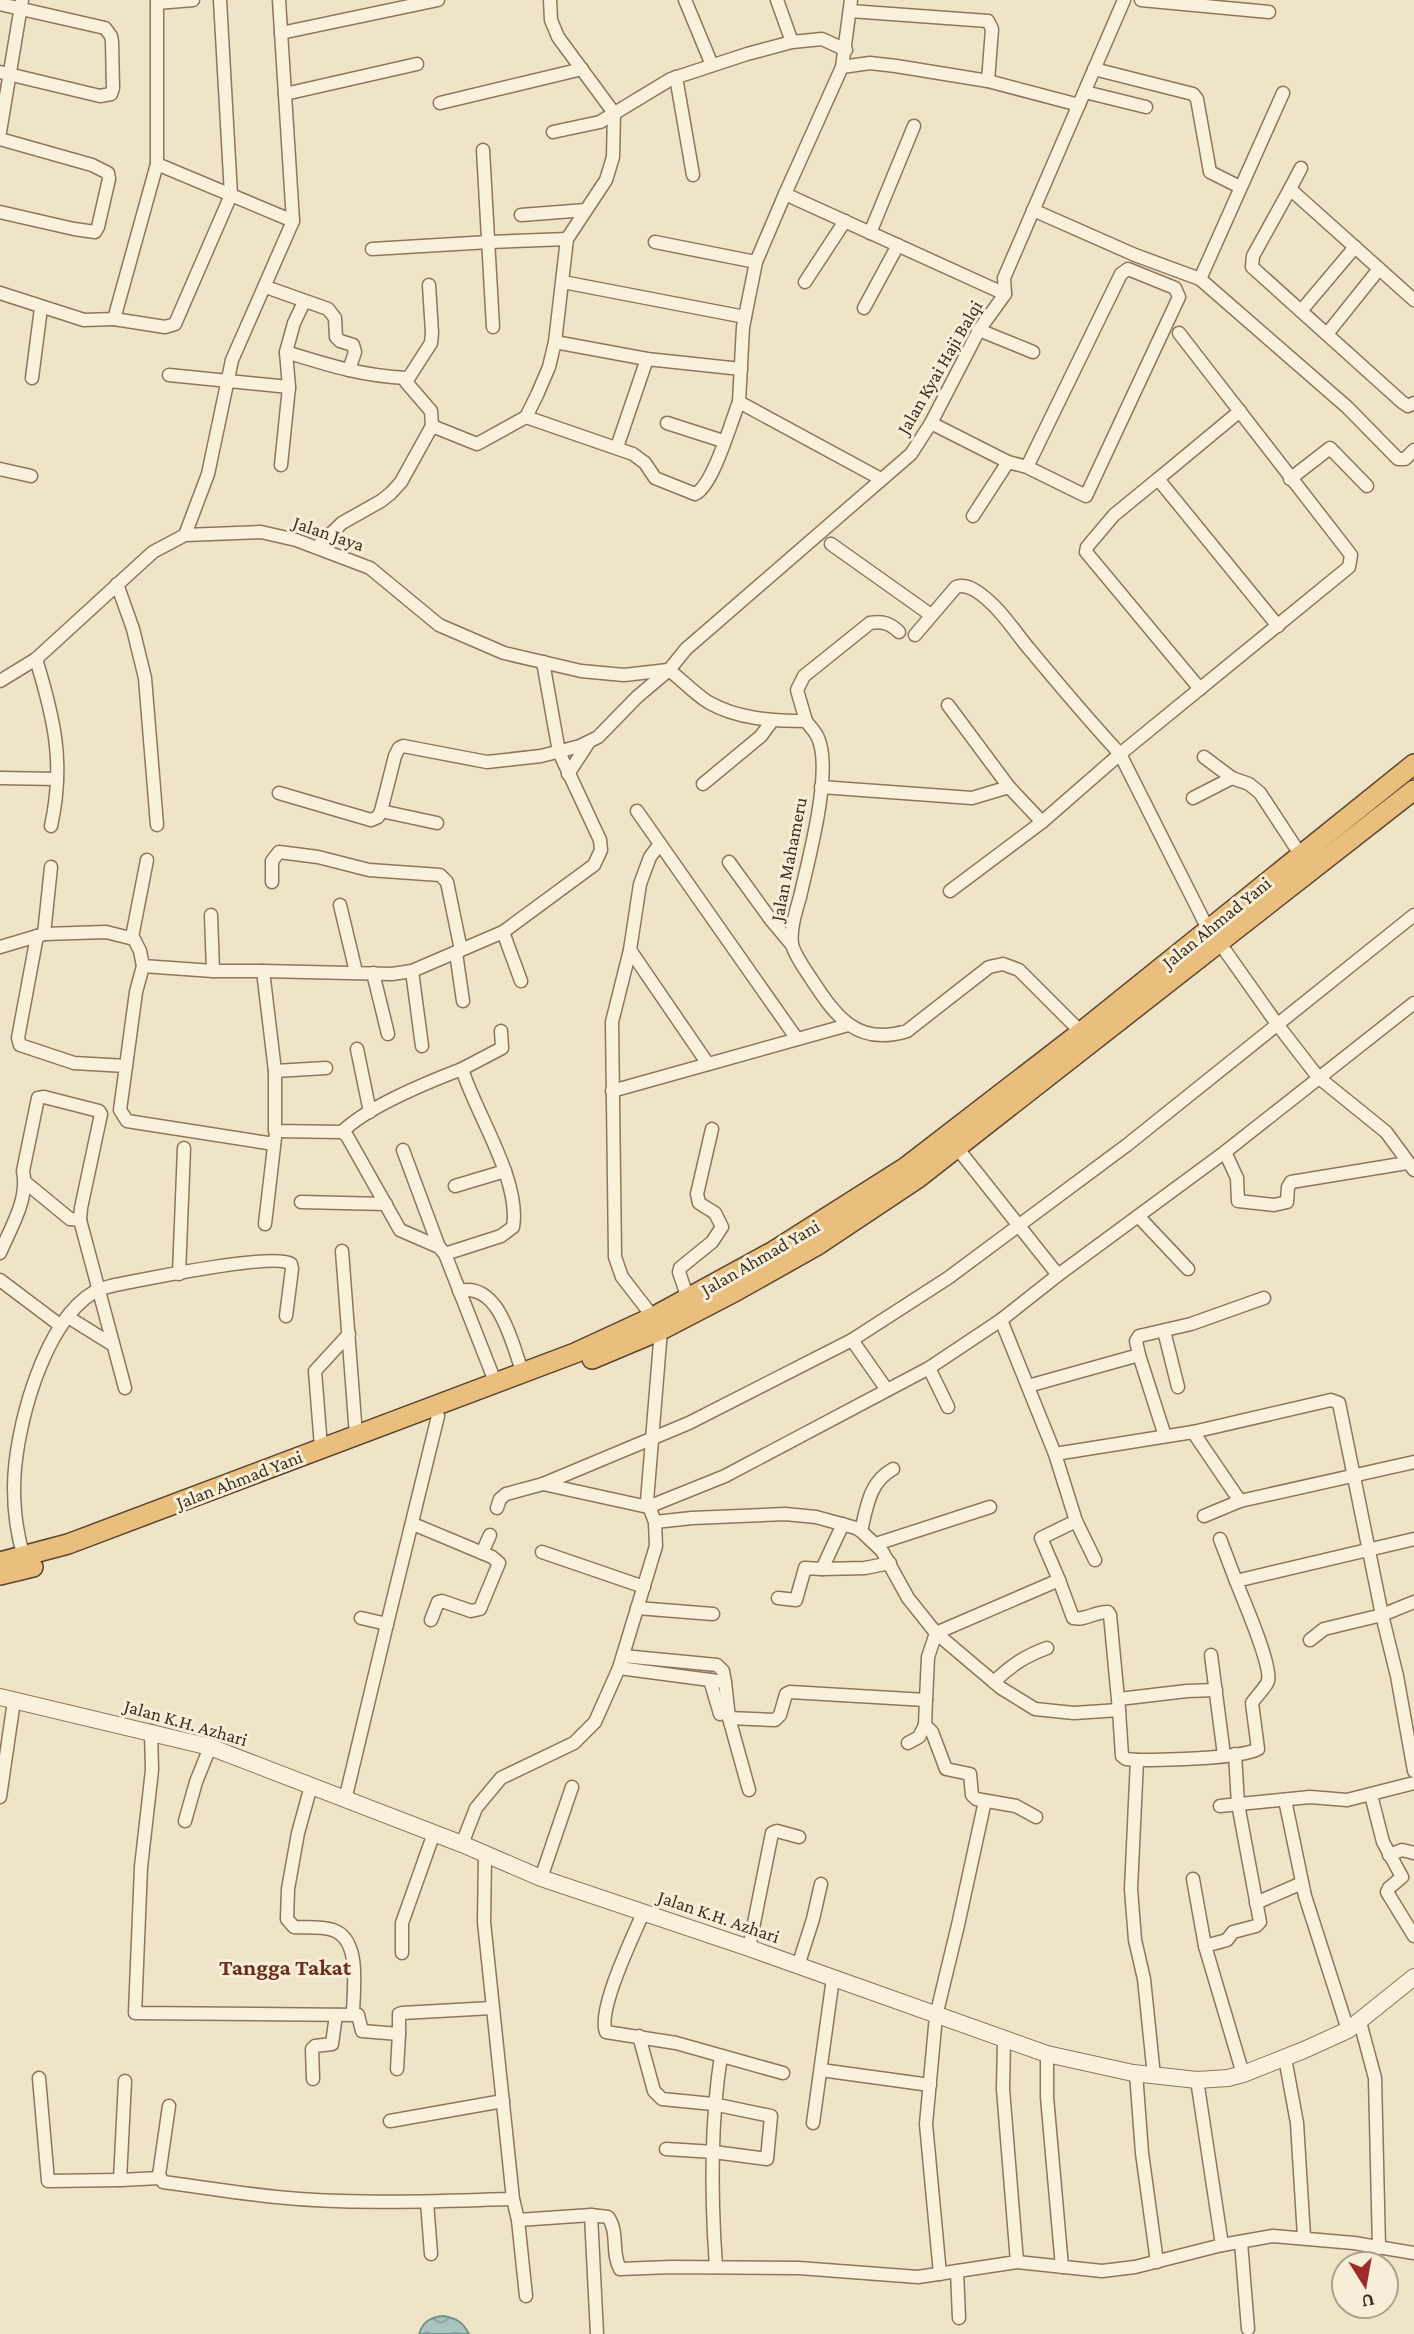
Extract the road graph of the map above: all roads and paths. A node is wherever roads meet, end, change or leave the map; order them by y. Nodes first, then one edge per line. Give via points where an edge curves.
1 (193, 0) edge
2 (220, 0) edge
3 (279, 0) edge
4 (438, 0) edge
5 (550, 0) edge
6 (685, 0) edge
7 (777, 0) edge
8 (1124, 0) edge
9 (1141, 0) edge
10 (157, 1) edge
11 (0, 4) edge
12 (21, 5) edge
13 (850, 5) edge
14 (1269, 12) dead end
15 (281, 33) junction
16 (792, 42) junction
17 (846, 50) junction
18 (417, 64) dead end
19 (712, 65) junction
20 (842, 67) junction
21 (582, 69) junction
22 (1094, 69) junction
23 (5, 72) edge
24 (676, 77) junction
25 (988, 81) junction
26 (1085, 92) junction
27 (1283, 93) dead end
28 (285, 94) junction
29 (440, 103) dead end
30 (1079, 104) junction
31 (1146, 107) dead end
32 (614, 113) junction
33 (914, 126) dead end
34 (0, 132) edge
35 (553, 132) dead end
36 (0, 139) edge
37 (483, 150) dead end
38 (157, 164) junction
39 (1301, 168) dead end
40 (693, 175) dead end
41 (1240, 187) junction
42 (1290, 189) junction
43 (785, 194) junction
44 (231, 195) junction
45 (586, 210) junction
46 (1033, 210) junction
47 (0, 212) edge
48 (521, 215) dead end
49 (293, 220) junction
50 (845, 221) junction
51 (870, 233) junction
52 (567, 239) junction
53 (489, 242) junction
54 (655, 242) dead end
55 (898, 245) junction
56 (1355, 247) junction
57 (372, 249) dead end
58 (756, 262) junction
59 (1379, 269) junction
60 (1200, 279) junction
61 (563, 282) junction
62 (805, 282) dead end
63 (429, 285) dead end
64 (265, 287) junction
65 (0, 293) edge
66 (1004, 294) junction
67 (1414, 300) edge
68 (304, 302) junction
69 (41, 308) junction
70 (864, 308) dead end
71 (1301, 311) junction
72 (746, 317) junction
73 (114, 319) junction
74 (493, 327) dead end
75 (979, 330) junction
76 (1179, 333) dead end
77 (1327, 334) junction
78 (555, 342) junction
79 (286, 352) junction
80 (1033, 352) dead end
81 (647, 359) junction
82 (741, 369) junction
83 (349, 370) junction
84 (169, 375) dead end
85 (32, 377) dead end
86 (407, 378) junction
87 (228, 380) junction
88 (289, 387) junction
89 (739, 402) junction
90 (1414, 403) edge
91 (1240, 411) junction
92 (526, 417) junction
93 (667, 423) dead end
94 (931, 424) junction
95 (432, 426) junction
96 (723, 441) junction
97 (617, 447) junction
98 (1414, 450) edge
99 (1008, 462) junction
100 (281, 465) dead end
101 (1027, 467) junction
102 (0, 469) edge
103 (31, 476) dead end
104 (881, 479) junction
105 (1158, 479) junction
106 (1290, 479) junction
107 (1367, 486) dead end
108 (974, 516) dead end
109 (185, 536) junction
110 (831, 544) dead end
111 (317, 547) junction
112 (117, 584) junction
113 (932, 615) junction
114 (1278, 626) junction
115 (899, 632) dead end
116 (915, 635) dead end
117 (36, 659) junction
118 (543, 663) junction
119 (669, 670) junction
120 (0, 681) edge
121 (1200, 689) junction
122 (948, 705) dead end
123 (772, 721) junction
124 (806, 721) junction
125 (590, 742) junction
126 (559, 752) junction
127 (1120, 754) junction
128 (1204, 757) dead end
129 (1414, 764) edge
130 (568, 774) junction
131 (0, 778) edge
132 (1232, 778) junction
133 (57, 779) junction
134 (704, 784) dead end
135 (821, 787) junction
136 (1009, 787) junction
137 (1414, 790) edge
138 (279, 793) dead end
139 (1193, 798) dead end
140 (381, 811) junction
141 (637, 811) dead end
142 (1042, 822) junction
143 (438, 823) dead end
144 (157, 825) dead end
145 (51, 826) dead end
146 (659, 845) junction
147 (1300, 854) junction
148 (147, 860) dead end
149 (729, 862) dead end
150 (51, 866) dead end
151 (272, 882) dead end
152 (950, 891) dead end
153 (340, 905) dead end
154 (211, 915) dead end
155 (1414, 915) edge
156 (503, 932) junction
157 (40, 934) junction
158 (1214, 936) junction
159 (132, 937) junction
160 (792, 946) junction
161 (0, 947) edge
162 (630, 950) junction
163 (459, 951) junction
164 (143, 966) junction
165 (213, 971) junction
166 (262, 971) junction
167 (412, 971) junction
168 (356, 972) junction
169 (373, 973) junction
170 (521, 981) dead end
171 (463, 1001) dead end
172 (1414, 1003) edge
173 (1277, 1024) junction
174 (848, 1025) junction
175 (501, 1031) dead end
176 (1081, 1032) junction
177 (388, 1034) dead end
178 (797, 1039) junction
179 (422, 1046) dead end
180 (357, 1049) dead end
181 (708, 1064) junction
182 (126, 1066) junction
183 (326, 1068) dead end
184 (463, 1069) junction
185 (275, 1071) junction
186 (1318, 1077) junction
187 (612, 1091) junction
188 (370, 1112) junction
189 (712, 1129) dead end
190 (342, 1132) junction
191 (275, 1137) junction
192 (184, 1148) dead end
193 (958, 1149) junction
194 (403, 1150) dead end
195 (1225, 1152) junction
196 (1410, 1166) edge
197 (505, 1171) junction
198 (25, 1182) junction
199 (455, 1186) dead end
200 (300, 1202) dead end
201 (387, 1204) junction
202 (1139, 1217) junction
203 (80, 1220) junction
204 (265, 1224) dead end
205 (1021, 1226) junction
206 (442, 1250) junction
207 (342, 1251) dead end
208 (0, 1253) edge
209 (1188, 1269) dead end
210 (178, 1273) junction
211 (1058, 1275) junction
212 (0, 1280) edge
213 (97, 1290) junction
214 (459, 1291) junction
215 (1264, 1298) dead end
216 (688, 1299) junction
217 (286, 1316) dead end
218 (1001, 1320) junction
219 (64, 1322) junction
220 (657, 1324) junction
221 (1164, 1331) junction
222 (348, 1334) junction
223 (852, 1340) junction
224 (113, 1345) junction
225 (1139, 1355) junction
226 (929, 1368) junction
227 (523, 1373) junction
228 (496, 1384) junction
229 (1028, 1386) junction
230 (1178, 1387) dead end
231 (125, 1388) dead end
232 (887, 1390) junction
233 (948, 1407) dead end
234 (439, 1416) junction
235 (1193, 1432) junction
236 (356, 1435) junction
237 (1166, 1436) junction
238 (650, 1440) junction
239 (321, 1447) junction
240 (1055, 1454) junction
241 (1414, 1462) edge
242 (892, 1469) dead end
243 (1354, 1476) junction
244 (543, 1484) junction
245 (1240, 1501) junction
246 (648, 1507) junction
247 (990, 1507) dead end
248 (497, 1508) dead end
249 (1204, 1516) dead end
250 (1076, 1521) junction
251 (655, 1522) junction
252 (413, 1524) junction
253 (843, 1524) junction
254 (861, 1531) junction
255 (490, 1535) dead end
256 (1220, 1539) dead end
257 (1414, 1539) edge
258 (876, 1544) junction
259 (1370, 1549) junction
260 (542, 1552) dead end
261 (482, 1553) junction
262 (24, 1557) junction
263 (1095, 1560) dead end
264 (0, 1562) edge
265 (890, 1563) junction
266 (822, 1569) junction
267 (0, 1575) edge
268 (1059, 1580) junction
269 (1236, 1581) junction
270 (643, 1587) junction
271 (778, 1598) dead end
272 (1414, 1602) edge
273 (637, 1608) junction
274 (713, 1614) dead end
275 (1382, 1615) junction
276 (361, 1618) dead end
277 (431, 1620) dead end
278 (387, 1624) junction
279 (936, 1633) junction
280 (1310, 1640) dead end
281 (1046, 1648) dead end
282 (1211, 1655) dead end
283 (621, 1662) junction
284 (710, 1680) junction
285 (725, 1682) junction
286 (994, 1682) junction
287 (1216, 1690) junction
288 (7, 1699) edge
289 (926, 1700) junction
290 (1119, 1704) junction
291 (724, 1716) junction
292 (925, 1726) junction
293 (151, 1731) junction
294 (1411, 1737) edge
295 (908, 1743) dead end
296 (210, 1747) junction
297 (1229, 1754) junction
298 (1137, 1760) junction
299 (1414, 1771) edge
300 (1414, 1783) edge
301 (311, 1786) junction
302 (572, 1787) dead end
303 (749, 1790) dead end
304 (1371, 1796) junction
305 (0, 1797) edge
306 (345, 1800) junction
307 (1285, 1800) junction
308 (985, 1801) junction
309 (1238, 1804) junction
310 (1220, 1806) dead end
311 (1036, 1816) dead end
312 (185, 1821) dead end
313 (434, 1833) junction
314 (799, 1837) dead end
315 (462, 1844) junction
316 (1414, 1853) edge
317 (485, 1855) junction
318 (1389, 1855) junction
319 (541, 1878) junction
320 (1193, 1879) dead end
321 (1302, 1883) junction
322 (821, 1884) dead end
323 (1256, 1903) junction
324 (643, 1913) junction
325 (1414, 1936) edge
326 (1205, 1946) junction
327 (749, 1948) junction
328 (402, 1953) dead end
329 (798, 1965) junction
330 (833, 1978) junction
331 (1414, 1978) edge
332 (492, 2008) junction
333 (336, 2015) junction
334 (353, 2015) junction
335 (936, 2016) junction
336 (1354, 2026) junction
337 (400, 2034) junction
338 (639, 2036) junction
339 (1004, 2040) junction
340 (1047, 2054) junction
341 (720, 2056) junction
342 (1285, 2058) junction
343 (397, 2069) dead end
344 (821, 2070) junction
345 (783, 2073) dead end
346 (1136, 2073) junction
347 (1243, 2074) junction
348 (1154, 2076) junction
349 (39, 2078) dead end
350 (313, 2079) dead end
351 (1197, 2080) junction
352 (125, 2081) dead end
353 (930, 2085) junction
354 (503, 2101) junction
355 (713, 2104) junction
356 (169, 2106) dead end
357 (390, 2120) dead end
358 (813, 2123) dead end
359 (666, 2149) dead end
360 (714, 2152) junction
361 (160, 2178) junction
362 (120, 2180) junction
363 (513, 2199) junction
364 (427, 2202) junction
365 (591, 2215) junction
366 (518, 2220) junction
367 (1304, 2238) junction
368 (1241, 2242) junction
369 (1223, 2245) junction
370 (1379, 2248) junction
371 (1414, 2253) edge
372 (430, 2254) dead end
373 (1017, 2262) junction
374 (1157, 2262) junction
375 (716, 2267) junction
376 (1062, 2267) junction
377 (957, 2271) junction
378 (940, 2274) junction
379 (526, 2296) dead end
380 (959, 2318) dead end
381 (1248, 2329) dead end
382 (597, 2334) edge

1 - 10 street
2 - 44 street
3 - 15 street
4 - 15 street
5 - 21 street via 558,37
6 - 19 street
7 - 16 street
8 - 22 street, Jalan Kyai Haji Balqi
9 - 14 street
10 - 38 street
11 - 12 street
12 - 23 street
12 - 23 street via 106,28 112,42 113,88 111,94 100,96
13 - 17 street
13 - 25 street via 988,21 992,29
15 - 28 street
16 - 17 street via 822,39
16 - 19 street
17 - 20 street
18 - 28 street
19 - 24 street
20 - 25 street via 870,63
20 - 43 street
21 - 29 street
21 - 32 street
22 - 26 street, Jalan Kyai Haji Balqi
22 - 41 street via 1193,93 1210,172
23 - 34 street
24 - 32 street
24 - 40 street
25 - 30 street
26 - 30 street, Jalan Kyai Haji Balqi
26 - 31 street
27 - 41 street
28 - 49 street
30 - 46 street, Jalan Kyai Haji Balqi
32 - 35 street via 590,125
32 - 45 street via 613,157 606,180
33 - 51 street
36 - 47 street via 92,165 108,173 109,179 95,232
37 - 53 street
38 - 44 street
38 - 73 street
39 - 42 street
41 - 60 street
42 - 56 street
42 - 71 street via 1253,256 1252,267
43 - 50 street
43 - 58 street
44 - 49 street
44 - 73 street via 175,324 165,327
45 - 48 street
45 - 52 street
46 - 60 street
46 - 66 street, Jalan Kyai Haji Balqi via 1004,278
49 - 64 street
50 - 51 street
50 - 62 street
51 - 55 street
52 - 53 street
52 - 61 street
53 - 57 street
53 - 74 street
54 - 58 street
55 - 66 street
55 - 70 street
56 - 59 street
56 - 71 street
58 - 72 street
59 - 67 street
59 - 77 street
60 - 98 street via 1347,407 1398,459
61 - 72 street
61 - 78 street
63 - 86 street via 431,343
64 - 68 street
64 - 87 street via 232,360
65 - 69 street
66 - 75 street, Jalan Kyai Haji Balqi
68 - 79 street
68 - 83 street via 328,309 335,318 336,337 353,345
69 - 73 street via 84,320
69 - 85 street
71 - 77 street
72 - 82 street
75 - 80 street
75 - 94 street, Jalan Kyai Haji Balqi
76 - 91 street
77 - 90 street via 1402,402
78 - 81 street
78 - 92 street
79 - 83 street
79 - 88 street
81 - 82 street
81 - 97 street
82 - 89 street
83 - 86 street
84 - 87 street
86 - 95 street via 408,386 431,411
87 - 88 street
87 - 109 street via 208,474
88 - 100 street
89 - 96 street
89 - 104 street
91 - 105 street
91 - 106 street
92 - 95 street via 477,444
92 - 97 street
93 - 96 street
94 - 99 street
94 - 104 street, Jalan Kyai Haji Balqi via 911,454
95 - 111 street via 391,494 342,523
96 - 97 street via 712,474 695,494 659,481 639,457
99 - 101 street
99 - 108 street
101 - 101 street via 1086,496 1180,297 1175,288 1128,269 1121,274
102 - 103 street
104 - 119 street, Jalan Kyai Haji Balqi via 686,649
105 - 114 street
105 - 121 street via 1114,515 1086,552
106 - 107 street via 1330,448
106 - 114 street via 1351,555 1351,561
109 - 111 street, Jalan Jaya via 261,533
109 - 112 street, Jalan Jaya via 153,552
110 - 113 street
111 - 118 street, Jalan Jaya via 370,568 439,625 504,653
112 - 117 street, Jalan Jaya
112 - 144 street via 145,678
113 - 116 street
113 - 127 street via 959,585 988,600
114 - 121 street
115 - 124 street, Jalan Mahameru via 880,621 870,624 804,676 797,690
117 - 120 street, Jalan Jaya
117 - 133 street via 57,738
118 - 119 street, Jalan Jaya via 625,675
118 - 126 street
119 - 123 street via 709,702 730,712
119 - 125 street, Jalan Kyai Haji Balqi
121 - 127 street
122 - 136 street
123 - 124 street
123 - 134 street via 761,736
124 - 135 street, Jalan Mahameru via 822,752
125 - 126 street
125 - 130 street
126 - 130 street
126 - 140 street via 487,762 403,746 395,757
127 - 142 street
127 - 158 street
128 - 132 street
129 - 147 highway, Jalan Ahmad Yani
130 - 156 street via 601,850 594,864
131 - 133 street
132 - 139 street
132 - 147 street via 1260,793
133 - 145 street
135 - 136 street via 972,798
135 - 160 street, Jalan Mahameru
136 - 142 street
137 - 158 highway, Jalan Ahmad Yani
138 - 140 street via 371,820
140 - 143 street
141 - 146 street
142 - 152 street
146 - 162 street via 640,884
146 - 178 street
147 - 158 highway, Jalan Ahmad Yani
148 - 159 street
149 - 160 street
150 - 157 street
151 - 163 street via 272,861 279,852 369,870 440,875 447,882
153 - 168 street
154 - 165 street
155 - 173 street
156 - 163 street
156 - 170 street
157 - 159 street via 106,932
157 - 161 street
157 - 182 street via 20,1045 74,1063
158 - 173 street
158 - 176 highway, Jalan Ahmad Yani
158 - 193 highway, Jalan Ahmad Yani
159 - 164 street
160 - 174 street, Jalan Mahameru via 830,1007
162 - 181 street
162 - 187 street via 612,1021
163 - 167 street
163 - 171 street
164 - 165 street
164 - 182 street
165 - 166 street
166 - 168 street
166 - 185 street
167 - 169 street
167 - 179 street
168 - 169 street
169 - 177 street
172 - 186 street
173 - 186 street
173 - 205 street
174 - 176 street via 871,1035 906,1031 989,967 1003,964 1019,970
174 - 178 street
175 - 184 street via 502,1048
176 - 216 highway, Jalan Ahmad Yani via 906,1167
178 - 181 street
180 - 188 street
181 - 187 street
182 - 191 street via 120,1110 127,1121
183 - 185 street
184 - 188 street via 421,1084
184 - 197 street
185 - 191 street
186 - 195 street
186 - 196 street via 1386,1132
187 - 220 street via 615,1257 622,1277
188 - 190 street
189 - 216 street via 696,1194 722,1227 712,1242 680,1268
190 - 191 street
190 - 201 street
191 - 204 street
192 - 210 street
193 - 205 street
193 - 220 highway, Jalan Ahmad Yani via 816,1246
194 - 206 street
195 - 196 street via 1237,1178 1238,1201 1274,1205 1287,1202 1291,1182
195 - 202 street
197 - 199 street
197 - 206 street via 515,1215 513,1227 501,1236
198 - 203 street via 70,1219
198 - 203 street via 23,1171 38,1098 99,1111
198 - 208 street
200 - 201 street
201 - 206 street via 404,1234
202 - 209 street
202 - 211 street
203 - 213 street
205 - 211 street
205 - 223 street
206 - 214 street
207 - 222 street
210 - 213 street
210 - 217 street via 287,1261 292,1269
211 - 218 street
212 - 219 street
213 - 219 street
213 - 224 street
214 - 227 street via 475,1290 492,1300
214 - 228 street
215 - 221 street
216 - 220 highway, Jalan Ahmad Yani
218 - 226 street
218 - 229 street
219 - 224 street
219 - 262 street via 40,1366 21,1429 14,1487
220 - 227 highway, Jalan Ahmad Yani
220 - 234 highway, Jalan Ahmad Yani via 569,1369
220 - 238 street
221 - 225 street via 1137,1338
221 - 230 street
222 - 236 street
222 - 239 street via 315,1371
223 - 232 street
223 - 238 street
224 - 231 street
225 - 229 street
225 - 237 street
226 - 232 street
226 - 233 street
227 - 228 highway, Jalan Ahmad Yani
228 - 236 highway, Jalan Ahmad Yani
229 - 240 street
232 - 246 street via 725,1476
234 - 252 street
234 - 267 highway, Jalan Ahmad Yani via 74,1554
235 - 237 street
235 - 243 street via 1335,1401 1341,1406
235 - 245 street
236 - 239 highway, Jalan Ahmad Yani
237 - 240 street
238 - 244 street
238 - 246 street
239 - 262 highway, Jalan Ahmad Yani
240 - 250 street
241 - 243 street
242 - 254 street via 874,1485
243 - 245 street
243 - 259 street
244 - 246 street
244 - 248 street via 506,1494
245 - 249 street
246 - 251 street
247 - 258 street
250 - 263 street
250 - 268 street via 1041,1538
251 - 253 street via 785,1514
251 - 270 street via 656,1546
252 - 261 street
252 - 278 street
253 - 254 street
253 - 266 street
254 - 258 street
255 - 261 street
256 - 269 street
257 - 259 street
258 - 265 street
259 - 269 street
259 - 275 street
260 - 270 street
261 - 277 street via 499,1563 480,1609 471,1611 442,1601
262 - 264 highway, Jalan Ahmad Yani
265 - 266 street
265 - 279 street via 908,1598
266 - 271 street via 805,1568 796,1600
268 - 279 street
268 - 290 street via 1073,1618 1103,1612 1110,1615
269 - 297 street via 1269,1678 1252,1703 1258,1749
270 - 273 street
272 - 275 street
273 - 274 street
273 - 283 street
275 - 280 street via 1324,1629
275 - 294 street
276 - 278 street
278 - 306 street
279 - 286 street
279 - 289 street via 928,1657
281 - 286 street via 1018,1661
282 - 287 street
283 - 284 street
283 - 285 street via 717,1665
283 - 315 street via 596,1722 573,1743 501,1777 476,1808
284 - 285 street
284 - 291 street
285 - 291 street
286 - 290 street via 1035,1709 1074,1713
287 - 290 street via 1187,1690
287 - 297 street
288 - 293 street, Jalan K.H. Azhari
288 - 305 street
289 - 291 street via 790,1692 773,1721
289 - 292 street
290 - 298 street via 1122,1756
291 - 303 street
292 - 295 street via 919,1737
292 - 308 street via 932,1732 946,1769 968,1773 973,1797
293 - 296 street, Jalan K.H. Azhari
293 - 333 street via 134,2012
294 - 299 street
296 - 301 street, Jalan K.H. Azhari
296 - 312 street
297 - 298 street
297 - 309 street
298 - 348 street via 1131,1889
300 - 304 street
301 - 306 street, Jalan K.H. Azhari
301 - 334 street via 298,1833 287,1919 294,1927 332,1930 348,1939 353,1953
302 - 319 street
304 - 307 street
304 - 318 street
306 - 313 street, Jalan K.H. Azhari
307 - 309 street
307 - 321 street
308 - 311 street via 1016,1806
308 - 335 street
309 - 310 street
309 - 323 street
313 - 315 street, Jalan K.H. Azhari
313 - 328 street via 402,1923
314 - 327 street via 772,1833
315 - 317 street, Jalan K.H. Azhari
316 - 318 street via 1402,1850
317 - 319 street, Jalan K.H. Azhari
317 - 332 street via 484,1922
318 - 325 street via 1402,1877 1387,1892
319 - 324 street, Jalan K.H. Azhari
320 - 326 street
321 - 323 street
321 - 336 street
322 - 329 street
323 - 326 street via 1259,1925
324 - 327 street, Jalan K.H. Azhari
324 - 338 street via 618,1973 604,2023 607,2033
326 - 347 street
327 - 329 street, Jalan K.H. Azhari
329 - 330 street, Jalan K.H. Azhari
330 - 335 street, Jalan K.H. Azhari
330 - 344 street
331 - 336 street, Jalan K.H. Azhari
332 - 337 street via 402,2013
332 - 354 street
333 - 334 street
333 - 350 street via 332,2044 312,2049
334 - 337 street via 359,2015 362,2031
335 - 339 street, Jalan K.H. Azhari
335 - 353 street
336 - 342 street, Jalan K.H. Azhari
336 - 370 street via 1375,2078
337 - 343 street
338 - 341 street
338 - 355 street via 656,2096
339 - 340 street, Jalan K.H. Azhari
339 - 373 street via 1003,2089
340 - 346 street, Jalan K.H. Azhari
340 - 376 street
341 - 345 street
341 - 355 street
342 - 347 street, Jalan K.H. Azhari
342 - 367 street via 1297,2123
344 - 353 street
344 - 358 street
346 - 348 street, Jalan K.H. Azhari
346 - 374 street
347 - 351 street, Jalan K.H. Azhari
348 - 351 street, Jalan K.H. Azhari
349 - 362 street via 48,2181
351 - 369 street
352 - 362 street
353 - 378 street via 926,2124
354 - 357 street
354 - 363 street
355 - 360 street
355 - 360 street via 771,2116 768,2159
356 - 361 street
359 - 360 street
360 - 375 street
361 - 362 street
361 - 364 street via 276,2197
363 - 364 street
363 - 366 street
364 - 372 street
365 - 366 street
365 - 375 street via 610,2219 620,2269
365 - 382 street
366 - 379 street
367 - 368 street via 1273,2236
367 - 370 street
368 - 369 street
368 - 381 street
369 - 374 street
370 - 371 street
373 - 376 street
373 - 377 street
374 - 376 street via 1102,2271
375 - 378 street via 918,2277
377 - 378 street
377 - 380 street

